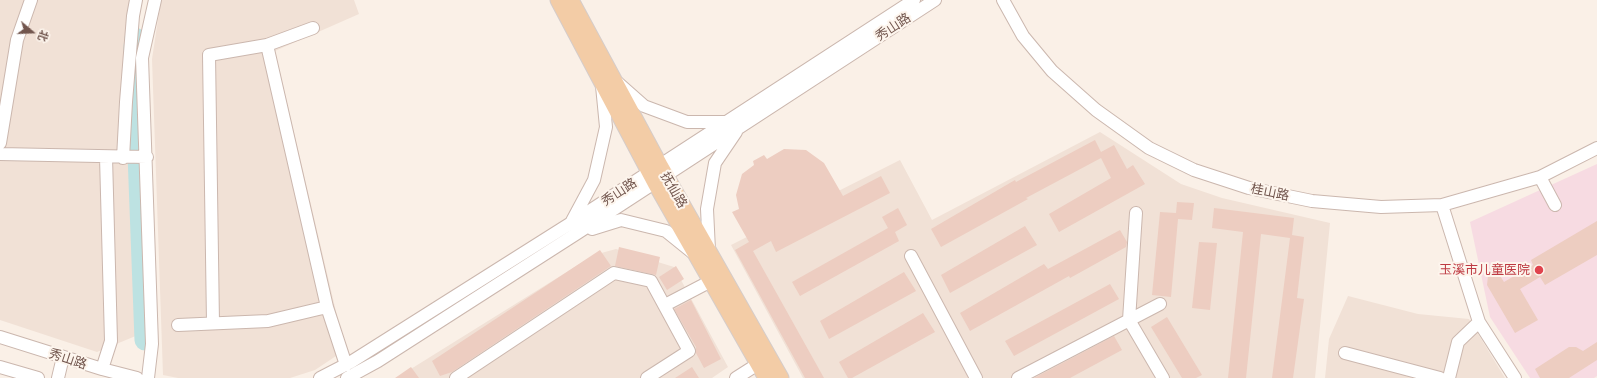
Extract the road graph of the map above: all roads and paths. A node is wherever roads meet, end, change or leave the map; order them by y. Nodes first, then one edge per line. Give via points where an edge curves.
1 (31, 0) edge
2 (136, 0) edge
3 (155, 0) edge
4 (558, 0) edge
5 (571, 0) edge
6 (914, 0) edge
7 (935, 0) edge
8 (1003, 0) edge
9 (313, 28) dead end
10 (267, 45) junction
11 (608, 81) junction
12 (726, 122) junction
13 (740, 128) junction
14 (0, 143) edge
15 (1597, 148) edge
16 (0, 154) edge
17 (106, 157) junction
18 (137, 157) junction
19 (658, 174) junction
20 (1540, 177) junction
21 (1442, 205) junction
22 (1555, 205) dead end
23 (1136, 213) dead end
24 (571, 223) junction
25 (579, 232) junction
26 (702, 253) junction
27 (911, 256) dead end
28 (711, 281) junction
29 (1160, 304) dead end
30 (665, 305) junction
31 (327, 307) junction
32 (1130, 320) junction
33 (1478, 322) junction
34 (213, 323) junction
35 (178, 325) dead end
36 (0, 337) edge
37 (1345, 353) dead end
38 (63, 357) junction
39 (758, 364) junction
40 (346, 365) junction
41 (0, 367) edge
42 (102, 369) junction
43 (38, 378) edge
44 (58, 378) edge
45 (137, 378) edge
46 (148, 378) edge
47 (320, 378) edge
48 (347, 378) edge
49 (456, 378) edge
50 (648, 378) edge
51 (736, 378) edge
52 (766, 378) edge
53 (780, 378) edge
54 (976, 378) edge
55 (1018, 378) edge
56 (1163, 378) edge
57 (1440, 378) edge
58 (1449, 378) edge
59 (1515, 378) edge

1 - 14 street via 17,40
2 - 18 street via 126,102
3 - 18 street via 142,58
4 - 11 main road, 抚仙路
5 - 11 main road, 抚仙路
6 - 12 street, 秀山路
7 - 13 street, 秀山路
8 - 21 street, 桂山路 via 1023,36 1052,71 1090,105 1149,148 1194,170 1249,188 1312,201 1381,207
9 - 10 street
10 - 31 street
10 - 34 street via 209,55
11 - 12 street via 644,106 687,122
11 - 19 main road, 抚仙路
11 - 24 street via 606,127 594,180
12 - 19 street, 秀山路
13 - 19 street, 秀山路
13 - 26 street via 715,163
15 - 20 street, 桂山路
16 - 17 street
17 - 18 street
17 - 42 street via 111,341
18 - 46 street via 152,344
19 - 24 street, 秀山路
19 - 25 street, 秀山路
19 - 26 main road, 抚仙路
20 - 21 street, 桂山路
20 - 22 street
21 - 33 street
23 - 32 street
24 - 40 street, 秀山路
25 - 26 street via 621,220 666,231
25 - 48 street, 秀山路 via 378,361
26 - 28 main road, 抚仙路
26 - 53 main road, 抚仙路
27 - 54 street
28 - 30 street
28 - 39 main road, 抚仙路
29 - 32 street
30 - 49 street via 651,281 614,273
30 - 50 street via 689,351
31 - 34 street via 268,321
31 - 40 street
32 - 55 street
32 - 56 street
33 - 58 street via 1458,342
33 - 59 street
34 - 35 street
36 - 38 street, 秀山路
37 - 57 street
38 - 42 street, 秀山路
38 - 44 street
39 - 51 street
39 - 52 main road, 抚仙路
40 - 47 street, 秀山路
41 - 43 street
42 - 45 street, 秀山路

